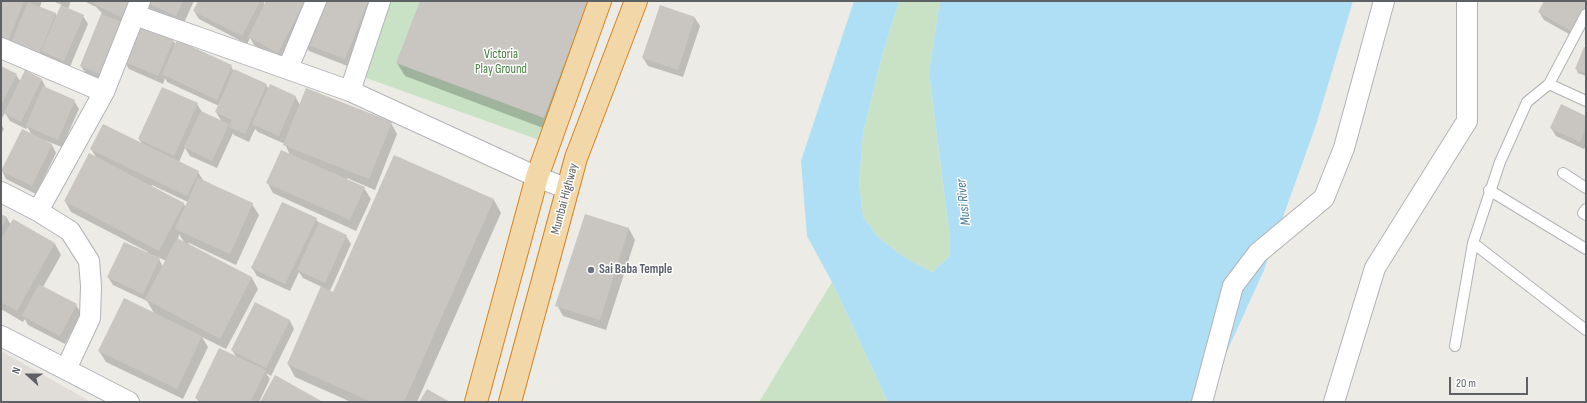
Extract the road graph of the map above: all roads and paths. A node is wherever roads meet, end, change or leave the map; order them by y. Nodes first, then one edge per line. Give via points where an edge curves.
1 (316, 1) edge
2 (380, 1) edge
3 (600, 1) edge
4 (636, 1) edge
5 (1384, 1) edge
6 (1467, 1) edge
7 (137, 8) edge
8 (1586, 14) edge
9 (1, 48) edge
10 (288, 68) junction
11 (1549, 84) junction
12 (350, 91) junction
13 (104, 92) junction
14 (1586, 101) edge
15 (1563, 173) dead end
16 (537, 176) junction
17 (1586, 188) edge
18 (568, 189) junction
19 (1490, 190) junction
20 (1, 192) edge
21 (1586, 209) edge
22 (38, 211) junction
23 (1586, 215) edge
24 (1473, 243) junction
25 (1586, 249) edge
26 (1586, 330) edge
27 (1, 336) edge
28 (1455, 346) dead end
29 (66, 370) junction
30 (129, 402) edge
31 (476, 402) edge
32 (510, 402) edge
33 (1202, 402) edge
34 (1334, 402) edge

1 - 10 street
2 - 12 street
3 - 16 highway
4 - 18 highway, Mumbai Highway via 576,158
5 - 33 street via 1344,148 1324,198 1258,253 1233,286
6 - 34 street via 1467,121 1375,268
7 - 10 street
7 - 13 street
8 - 11 lane
9 - 13 street
10 - 12 street
11 - 14 lane
11 - 19 lane via 1527,102
12 - 16 street
13 - 22 street
15 - 17 lane
16 - 18 street
16 - 31 highway
18 - 32 highway, Mumbai Highway
19 - 24 lane
19 - 25 lane
20 - 22 street
21 - 23 lane via 1583,213
22 - 29 street via 70,231 89,260 92,286 90,318
24 - 26 lane
24 - 28 lane
27 - 29 street
29 - 30 street

